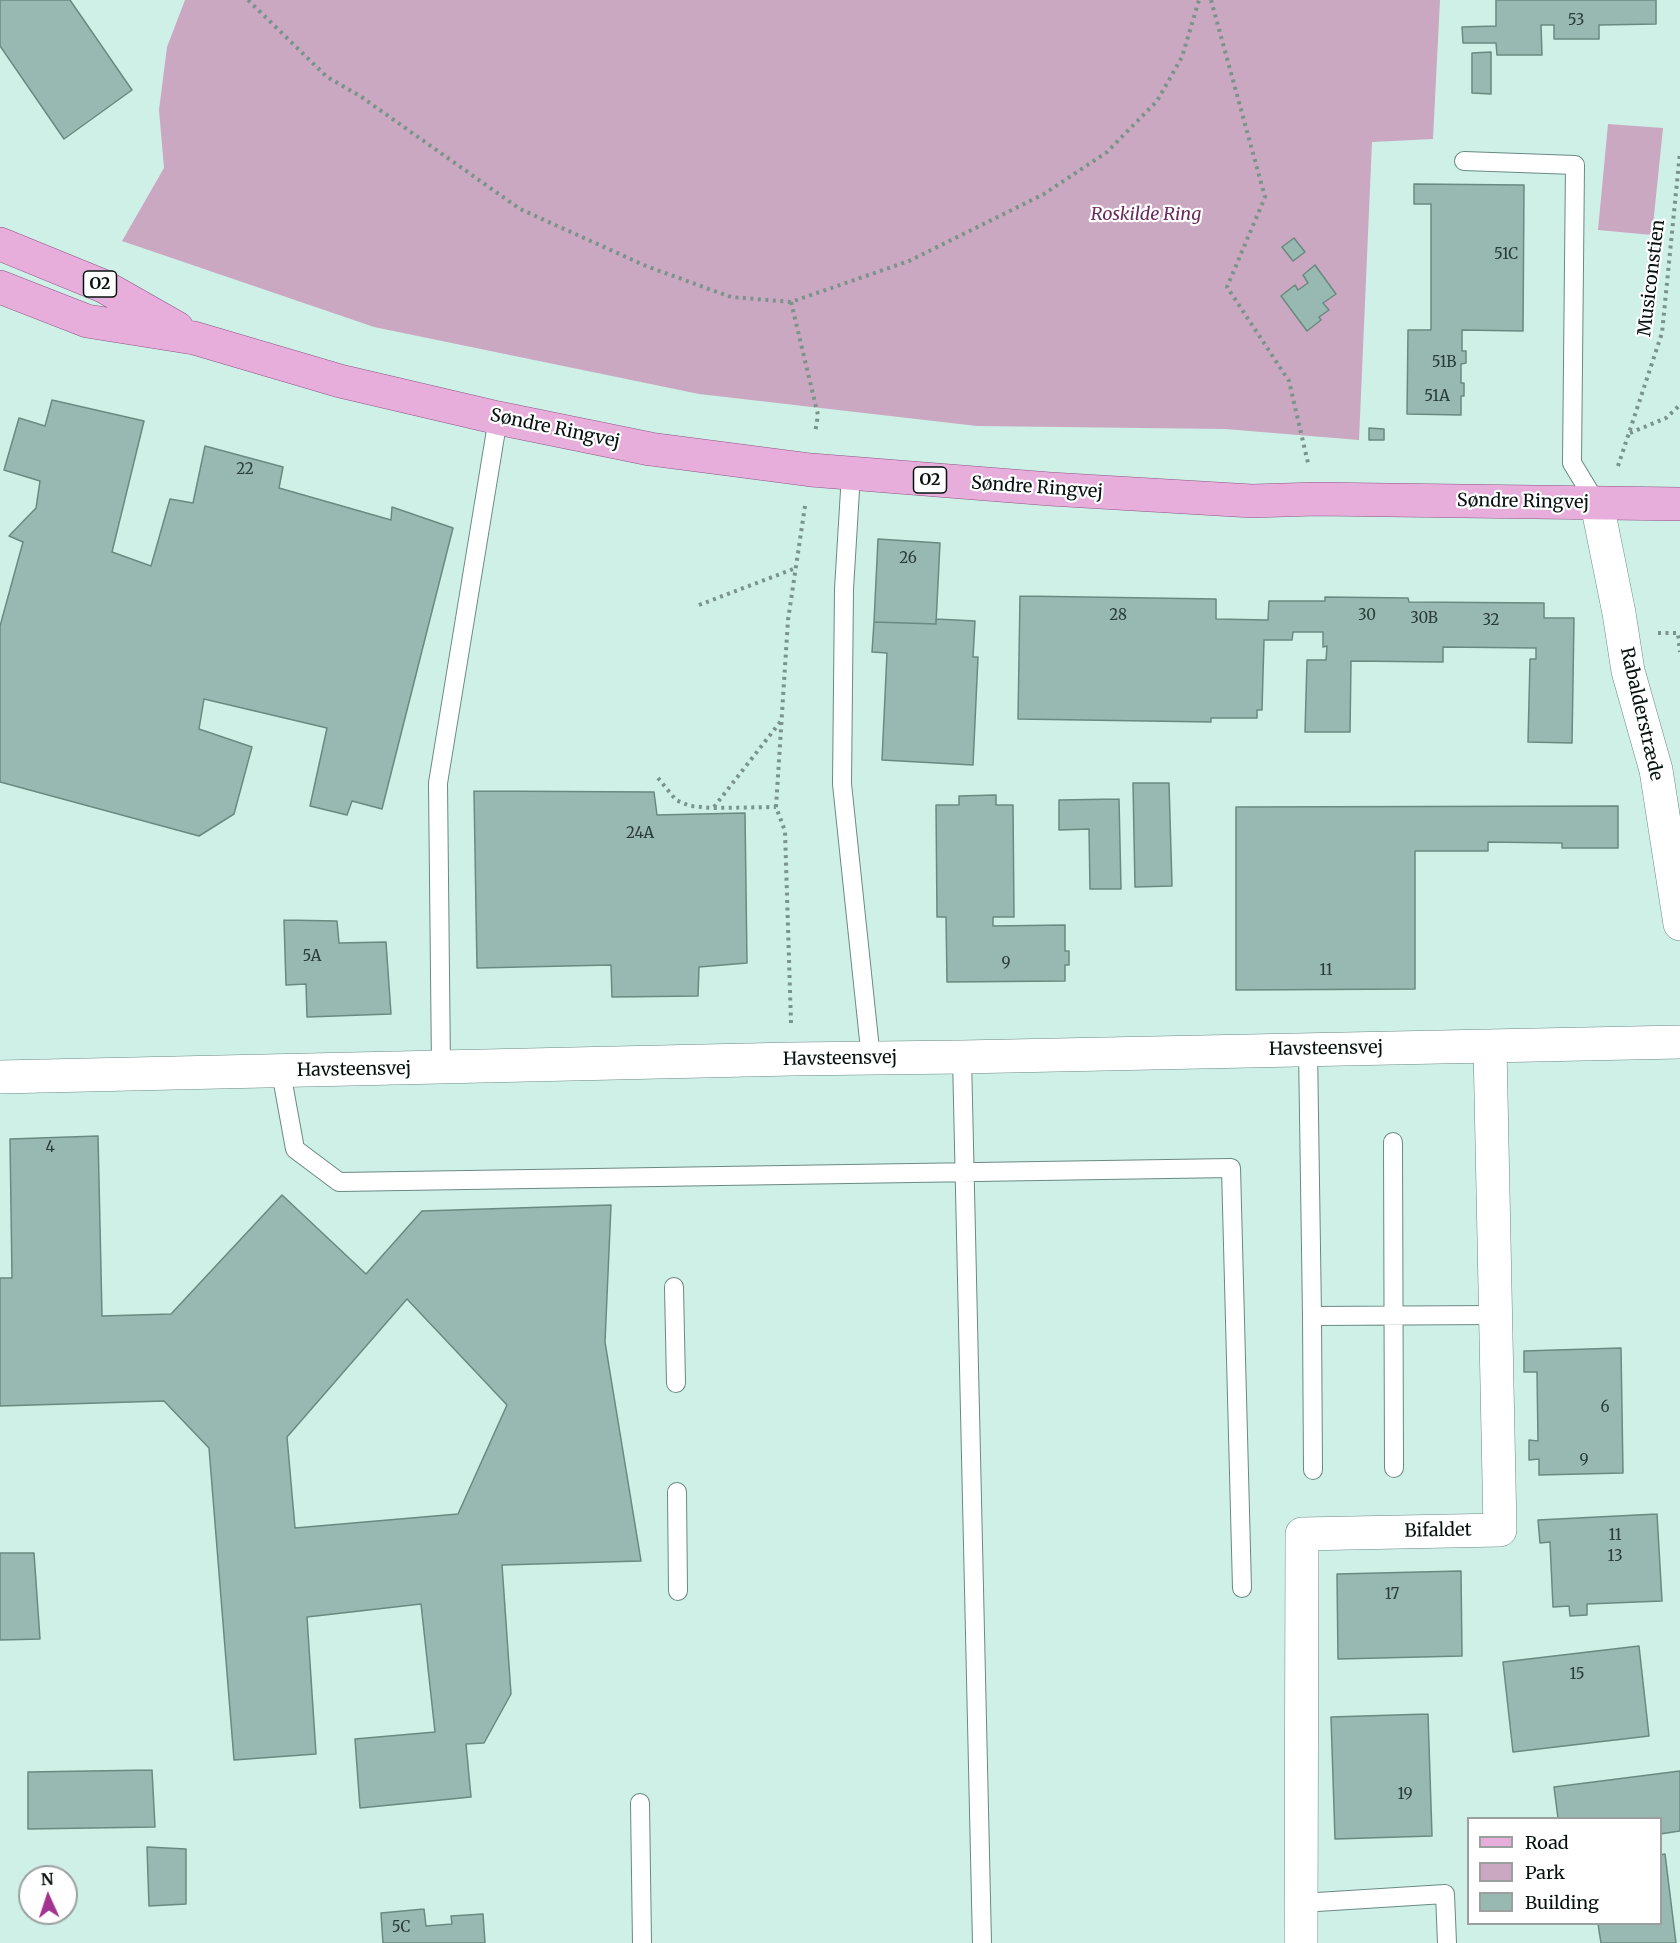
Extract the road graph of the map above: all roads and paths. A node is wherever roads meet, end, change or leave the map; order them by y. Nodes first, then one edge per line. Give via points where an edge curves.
1 (248, 0) edge
2 (1199, 0) edge
3 (1211, 0) edge
4 (1680, 152) edge
5 (1464, 161) dead end
6 (0, 244) edge
7 (0, 287) edge
8 (791, 302) junction
9 (194, 338) junction
10 (1680, 405) edge
11 (498, 418) junction
12 (1630, 433) junction
13 (811, 470) junction
14 (851, 474) junction
15 (1316, 499) junction
16 (1598, 504) junction
17 (1680, 504) edge
18 (796, 568) junction
19 (699, 605) dead end
20 (782, 720) junction
21 (658, 778) dead end
22 (776, 807) junction
23 (713, 808) junction
24 (1680, 924) edge
25 (1680, 1042) edge
26 (1490, 1046) junction
27 (1308, 1048) junction
28 (962, 1057) junction
29 (792, 1059) junction
30 (871, 1059) junction
31 (441, 1068) junction
32 (281, 1072) junction
33 (0, 1077) edge
34 (1393, 1142) dead end
35 (964, 1172) junction
36 (674, 1287) dead end
37 (1495, 1315) junction
38 (1311, 1316) junction
39 (1394, 1316) junction
40 (676, 1383) dead end
41 (1394, 1468) dead end
42 (1313, 1470) dead end
43 (677, 1492) dead end
44 (1242, 1588) dead end
45 (678, 1592) dead end
46 (640, 1803) dead end
47 (1301, 1903) junction
48 (642, 1943) edge
49 (982, 1943) edge
50 (1301, 1943) edge
51 (1447, 1943) edge

1 - 8 path via 327,77 520,209 646,266 731,297
2 - 8 path via 1182,57 1157,101 1107,152 1044,195 909,261
3 - 15 path via 1265,197 1227,287 1289,381
4 - 12 path, Musiconstien via 1662,333
5 - 16 lane via 1575,165 1572,463
6 - 9 main road, Søndre Ringvej / O2 via 103,286
7 - 9 main road, Søndre Ringvej / O2 via 87,321
8 - 13 path via 818,415
9 - 11 main road, Søndre Ringvej / O2 via 340,381
10 - 12 path via 1666,418
11 - 13 main road, Søndre Ringvej / O2 via 650,449
11 - 31 lane via 438,783
12 - 16 path, Musiconstien via 1621,463
13 - 14 main road, Søndre Ringvej / O2
13 - 18 path
14 - 15 main road, Søndre Ringvej / O2 via 1252,501
14 - 30 lane via 843,589 842,784
15 - 16 main road, Søndre Ringvej / O2
16 - 17 main road, Søndre Ringvej / O2
16 - 24 street, Rabalderstræde via 1628,671 1656,770
18 - 19 path
18 - 20 path via 788,620
20 - 22 path
20 - 23 path
21 - 23 path via 676,800
22 - 23 path
22 - 29 path via 785,831
25 - 26 street, Havsteensvej
26 - 27 street, Havsteensvej
26 - 37 street, Bifaldet
27 - 28 street, Havsteensvej
27 - 38 lane
28 - 30 street, Havsteensvej
28 - 35 lane
29 - 30 street, Havsteensvej
29 - 31 street, Havsteensvej
31 - 32 street, Havsteensvej
32 - 33 street, Havsteensvej
32 - 35 lane via 295,1149 339,1182
34 - 39 lane
35 - 44 lane via 1231,1168
35 - 49 lane
36 - 40 lane
37 - 39 lane
37 - 47 street, Bifaldet via 1500,1530 1302,1533
38 - 39 lane
38 - 42 lane
39 - 41 lane
43 - 45 lane
46 - 48 lane
47 - 50 street, Bifaldet
47 - 51 lane via 1445,1894

